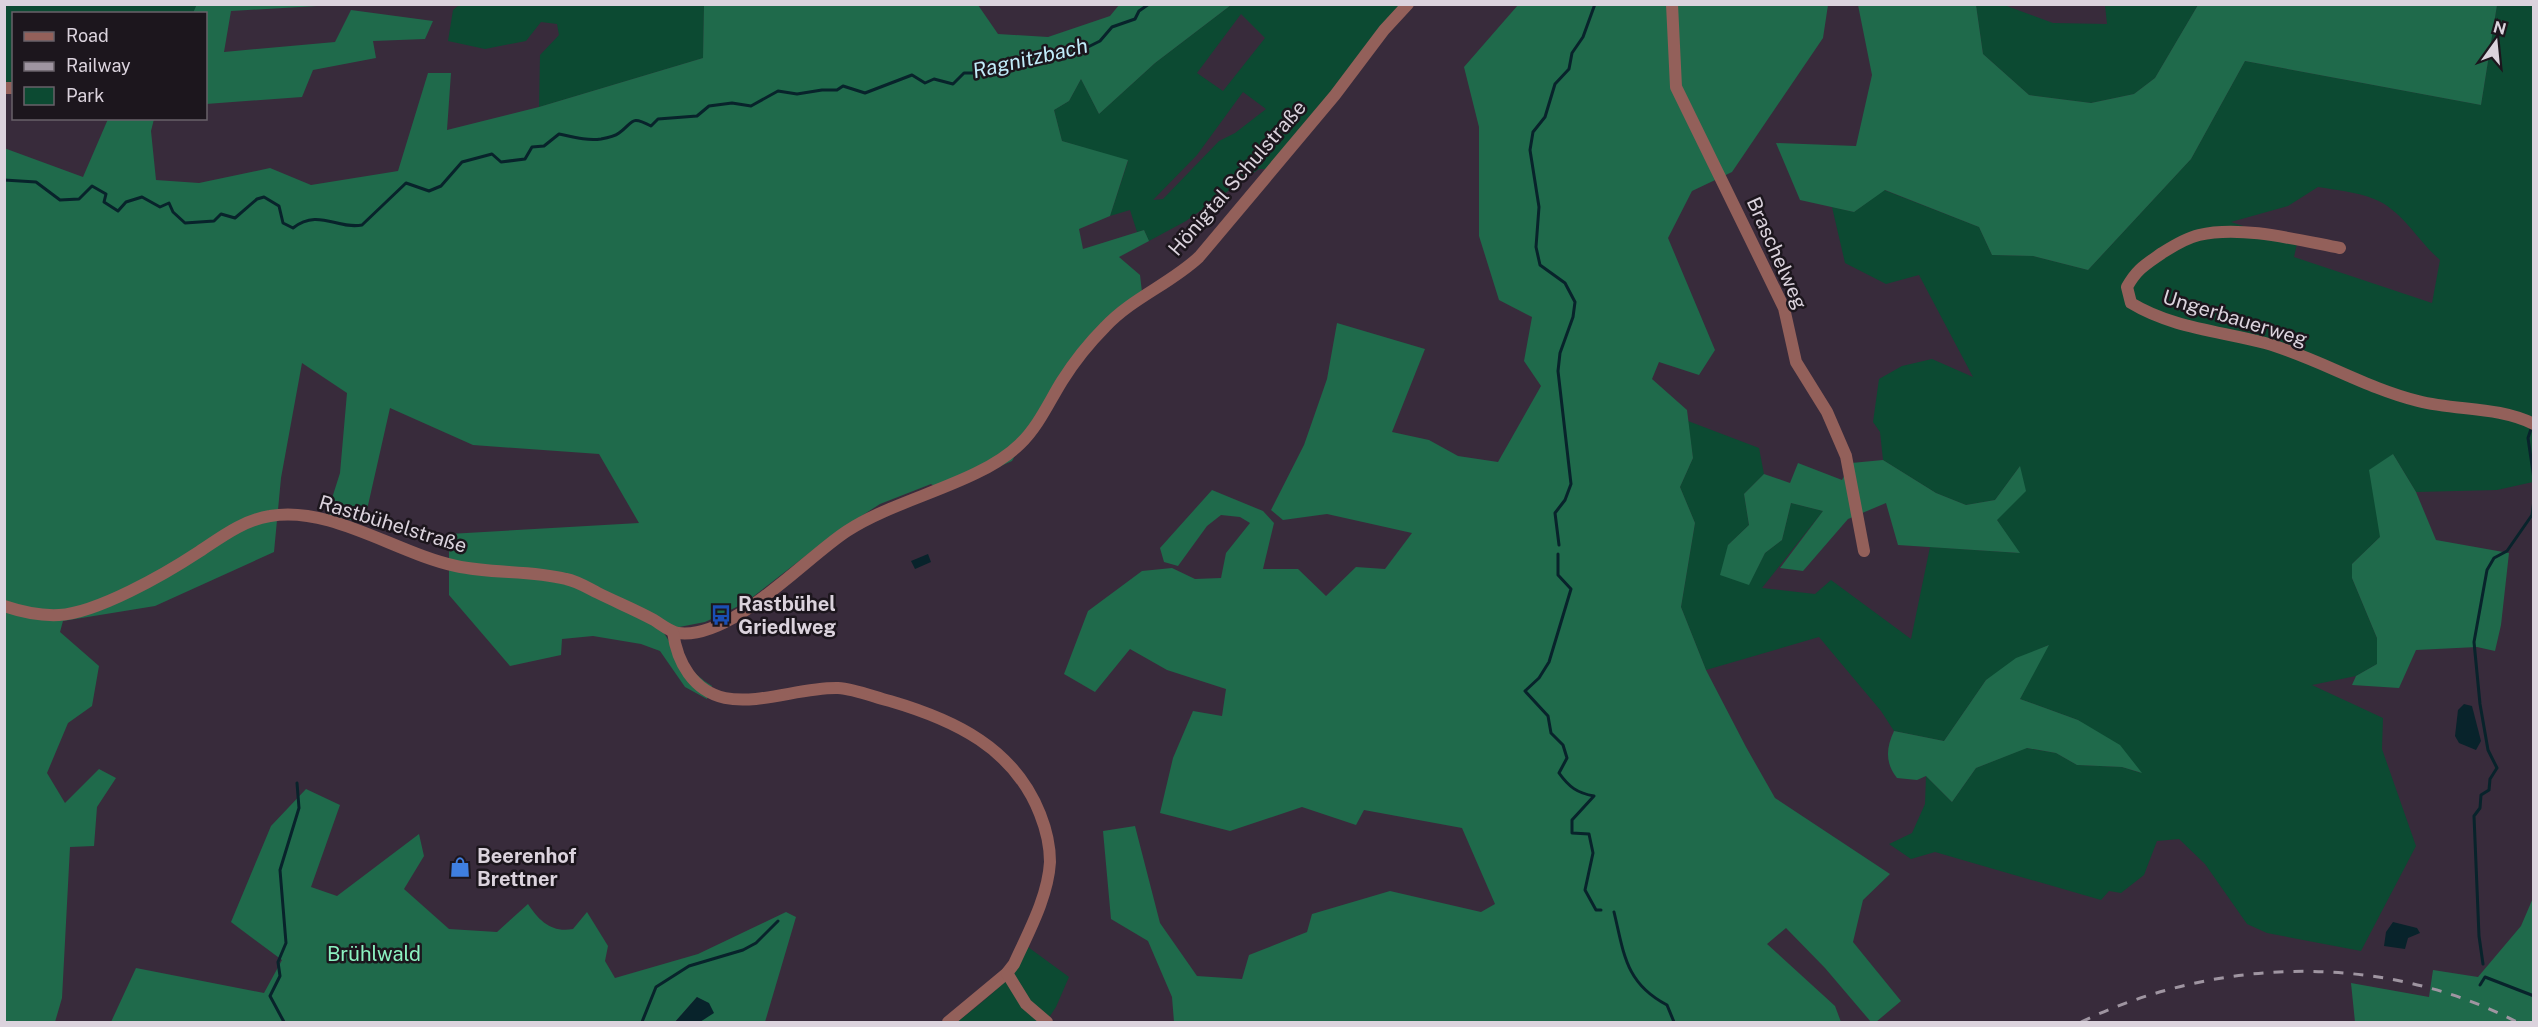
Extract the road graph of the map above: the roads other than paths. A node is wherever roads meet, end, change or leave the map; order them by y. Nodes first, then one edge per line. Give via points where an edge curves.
1 (1408, 4) edge
2 (1672, 4) edge
3 (2340, 248) dead end
4 (2531, 423) edge
5 (1864, 551) dead end
6 (4, 606) edge
7 (673, 632) junction
8 (1007, 973) junction
9 (948, 1023) edge
10 (1047, 1023) edge

1 - 7 street, Hönigtal Schulstraße via 1199,257 1137,299 1103,328 1063,378 1020,444 979,471 883,511 846,531 739,615 693,632
2 - 5 street, Braschelweg via 1676,87 1784,308 1796,362 1827,412 1846,456
3 - 4 street, Ungerbauerweg via 2222,231 2197,235 2137,270 2127,287 2131,303 2137,307 2195,329 2266,344 2419,402 2505,412
6 - 7 street, Rastbühelstraße via 49,615 87,609 162,575 240,525 278,515 339,523 456,566 568,579
7 - 8 street via 674,647 692,680 714,694 736,699 838,688 858,692 959,727 1008,762 1033,796 1044,824 1050,860 1048,879 1029,931
8 - 9 street
8 - 10 street via 1026,1004

